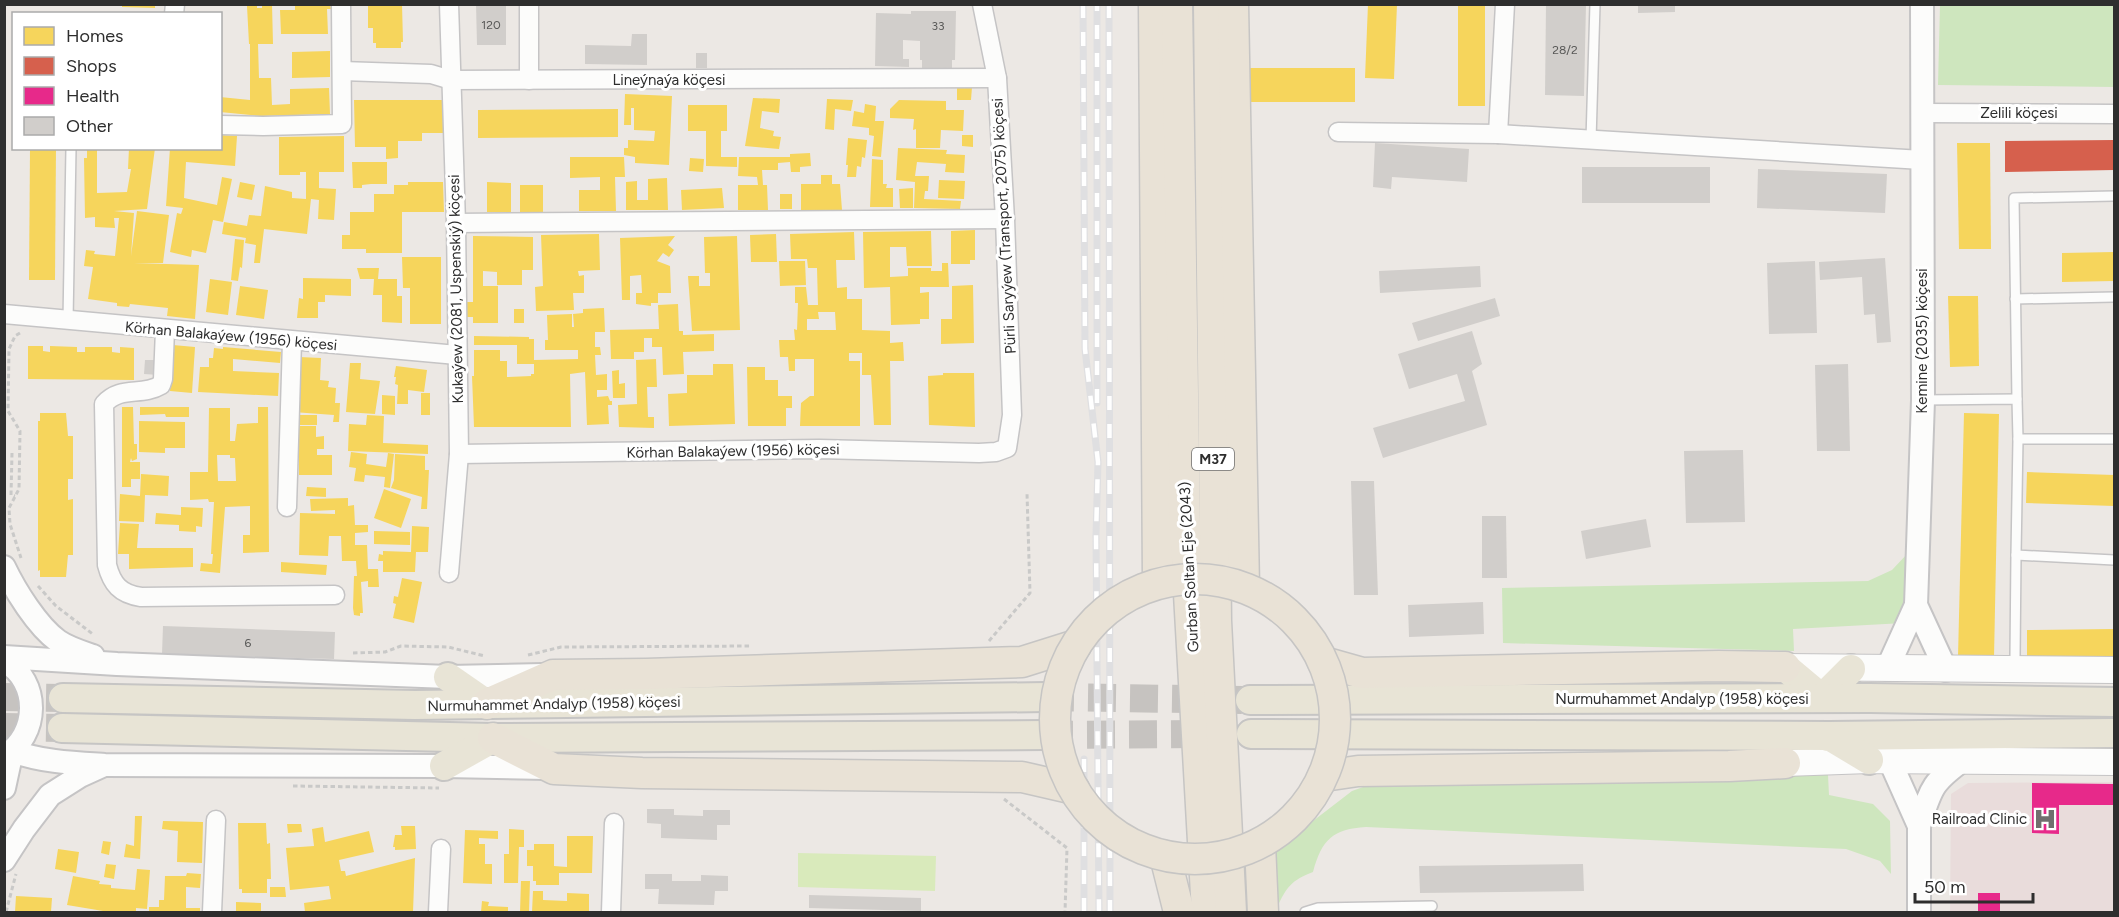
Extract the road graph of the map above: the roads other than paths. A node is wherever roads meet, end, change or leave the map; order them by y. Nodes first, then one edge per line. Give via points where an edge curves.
1 (340, 4) edge
2 (449, 4) edge
3 (529, 4) edge
4 (982, 4) edge
5 (1154, 4) edge
6 (1177, 4) edge
7 (1209, 4) edge
8 (1233, 4) edge
9 (1505, 4) edge
10 (1595, 4) edge
11 (1922, 4) edge
12 (342, 71) junction
13 (997, 78) junction
14 (451, 80) junction
15 (530, 80) junction
16 (1923, 113) junction
17 (2115, 114) edge
18 (222, 124) edge
19 (1338, 132) dead end
20 (1498, 134) junction
21 (1591, 140) junction
22 (71, 150) edge
23 (1922, 160) junction
24 (2115, 196) edge
25 (1005, 219) junction
26 (456, 223) junction
27 (2115, 297) edge
28 (2015, 299) junction
29 (4, 314) edge
30 (68, 321) junction
31 (165, 330) junction
32 (292, 341) junction
33 (457, 355) junction
34 (2017, 399) junction
35 (1923, 400) junction
36 (2018, 439) junction
37 (2115, 439) edge
38 (1006, 448) joint
39 (459, 454) junction
40 (287, 507) dead end
41 (2016, 555) junction
42 (2115, 560) edge
43 (14, 566) edge
44 (449, 573) dead end
45 (1158, 582) junction
46 (1244, 587) junction
47 (335, 595) dead end
48 (1916, 605) junction
49 (1076, 645) junction
50 (4, 657) edge
51 (2015, 657) dead end
52 (4, 661) edge
53 (1323, 662) junction
54 (117, 664) junction
55 (1785, 667) junction
56 (1851, 669) junction
57 (1887, 669) junction
58 (1946, 670) junction
59 (2115, 670) edge
60 (553, 675) junction
61 (448, 677) junction
62 (1046, 697) tunnel mouth
63 (63, 698) tunnel mouth
64 (1822, 698) junction
65 (1250, 700) tunnel mouth
66 (2115, 702) edge
67 (487, 704) junction
68 (62, 728) tunnel mouth
69 (2115, 733) edge
70 (1251, 734) tunnel mouth
71 (1045, 735) tunnel mouth
72 (1829, 736) junction
73 (493, 738) junction
74 (8, 754) edge
75 (1879, 760) junction
76 (1963, 760) junction
77 (2115, 762) edge
78 (1785, 763) junction
79 (105, 765) junction
80 (554, 769) junction
81 (1324, 776) junction
82 (445, 777) junction
83 (4, 788) edge
84 (1074, 789) junction
85 (216, 820) dead end
86 (614, 823) dead end
87 (1919, 826) junction
88 (1260, 844) junction
89 (441, 849) dead end
90 (1166, 856) junction
91 (11, 865) edge
92 (1432, 906) dead end
93 (212, 912) edge
94 (438, 912) edge
95 (611, 912) edge
96 (1179, 912) edge
97 (1207, 912) edge
98 (1231, 912) edge
99 (1263, 912) edge
100 (1305, 912) edge
101 (1919, 912) edge

1 - 12 street
2 - 14 street, Kukaýew (2081, Uspenskiý) köçesi
3 - 15 street
4 - 13 street, Pürli Saryýew (Transport, 2075) köçesi
5 - 45 highway
6 - 97 highway, Gurban Soltan Eje (2043) via 1185,523
7 - 98 highway, Gurban Soltan Eje (2043) / M37 via 1216,621
8 - 46 highway
9 - 20 street
10 - 21 lane
11 - 16 street, Kemine (2035) köçesi
12 - 14 street, Lineýnaýa köçesi via 431,74
12 - 18 street via 342,124
13 - 15 street, Lineýnaýa köçesi
13 - 25 street, Pürli Saryýew (Transport, 2075) köçesi
14 - 15 street, Lineýnaýa köçesi
14 - 26 street, Kukaýew (2081, Uspenskiý) köçesi
16 - 17 street, Zelili köçesi
16 - 23 street, Kemine (2035) köçesi
19 - 20 street
20 - 21 street
21 - 23 street
22 - 30 lane
23 - 35 street, Kemine (2035) köçesi
24 - 28 lane via 2014,198
25 - 26 street
25 - 38 street, Pürli Saryýew (Transport, 2075) köçesi via 1012,415
26 - 33 street, Kukaýew (2081, Uspenskiý) köçesi
27 - 28 lane
28 - 34 lane
29 - 30 street, Körhan Balakaýew (1956) köçesi
30 - 31 street, Körhan Balakaýew (1956) köçesi
31 - 32 street, Körhan Balakaýew (1956) köçesi
31 - 47 street via 161,385 154,390 120,393 104,404 107,565 111,579 128,595 141,597
32 - 33 street, Körhan Balakaýew (1956) köçesi
32 - 40 street
33 - 39 street, Kukaýew (2081, Uspenskiý) köçesi
34 - 35 lane
34 - 36 lane
35 - 48 street, Kemine (2035) köçesi
36 - 37 lane
36 - 41 lane
38 - 39 street, Körhan Balakaýew (1956) köçesi via 979,453 819,449
39 - 44 street, Kukaýew (2081, Uspenskiý) köçesi
41 - 42 lane
41 - 51 lane
43 - 54 street via 12,582 56,639
45 - 46 highway, bridge via 1196,579
45 - 49 highway, bridge via 1130,594 1102,614
46 - 53 highway, bridge via 1276,605 1305,633
48 - 57 street
48 - 58 street, Kemine (2035) köçesi
49 - 60 highway via 1022,662
49 - 84 highway, bridge via 1063,672 1056,702 1062,762
50 - 54 street
52 - 74 street via 21,676 32,707 23,739
53 - 55 highway via 1362,673
53 - 81 highway, bridge via 1335,705 1334,741
54 - 61 street
55 - 56 main road
55 - 64 main road
56 - 57 main road
56 - 64 main road
57 - 58 main road
58 - 59 main road
60 - 61 street
60 - 67 highway
61 - 67 main road
62 - 67 main road, Nurmuhammet Andalyp (1958) köçesi
63 - 67 main road, Nurmuhammet Andalyp (1958) köçesi
64 - 65 main road, Nurmuhammet Andalyp (1958) köçesi
64 - 66 main road, Nurmuhammet Andalyp (1958) köçesi
68 - 73 main road, Nurmuhammet Andalyp (1958) köçesi
69 - 72 main road
70 - 72 main road
71 - 73 main road, Nurmuhammet Andalyp (1958) köçesi
72 - 75 main road
72 - 78 main road
73 - 80 highway
73 - 82 main road
74 - 79 street
74 - 83 street
75 - 76 main road
75 - 78 main road
75 - 87 street
76 - 77 main road
76 - 87 street via 1937,781
78 - 81 highway via 1358,771
79 - 82 street
79 - 91 street via 50,795 24,830
80 - 82 street
80 - 84 highway via 1022,777
81 - 88 highway, bridge via 1305,807 1280,832
84 - 90 highway, bridge via 1104,825 1133,844
85 - 93 street
86 - 95 street
87 - 101 street
88 - 90 highway, bridge via 1230,855 1198,860
88 - 99 highway
89 - 94 street
90 - 96 highway
92 - 100 lane via 1318,908

